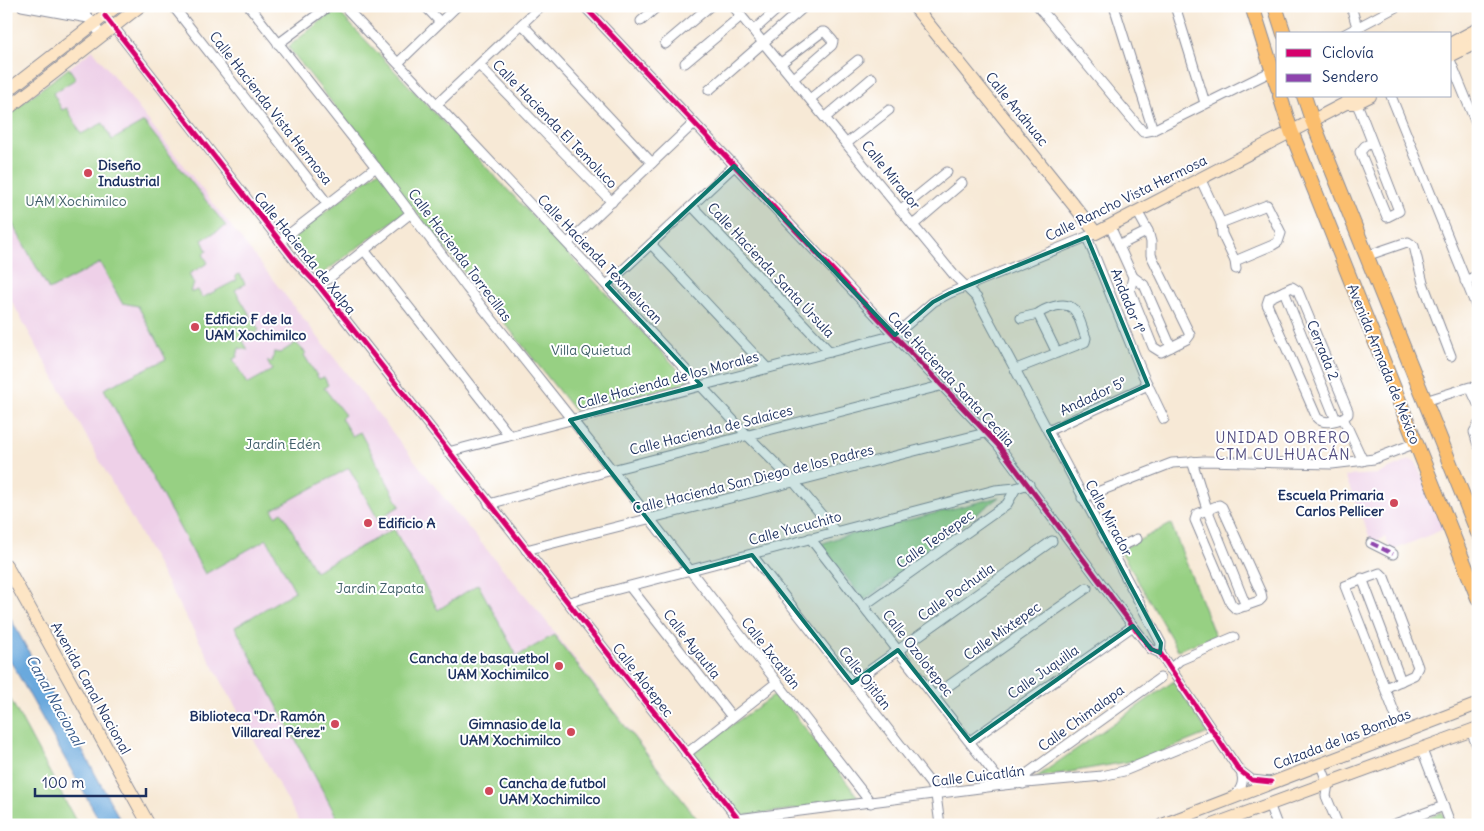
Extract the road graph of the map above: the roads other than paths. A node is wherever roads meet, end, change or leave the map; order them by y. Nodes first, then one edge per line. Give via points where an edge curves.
1 (22, 6) edge
2 (80, 6) edge
3 (117, 6) edge
4 (140, 6) edge
5 (174, 6) edge
6 (249, 6) edge
7 (328, 6) edge
8 (344, 6) edge
9 (425, 6) edge
10 (456, 6) edge
11 (541, 6) edge
12 (584, 6) edge
13 (658, 6) edge
14 (710, 6) edge
15 (733, 6) edge
16 (781, 6) edge
17 (805, 6) edge
18 (914, 6) edge
19 (1038, 6) edge
20 (1114, 6) edge
21 (1175, 6) edge
22 (1252, 6) edge
23 (1276, 6) edge
24 (1351, 6) edge
25 (1398, 6) edge
26 (67, 10) edge
27 (105, 16) junction
28 (741, 16) junction
29 (91, 21) junction
30 (641, 21) dead end
31 (440, 22) junction
32 (522, 24) junction
33 (114, 27) junction
34 (1357, 28) junction
35 (754, 30) junction
36 (1283, 32) edge
37 (1349, 32) edge
38 (102, 36) junction
39 (1477, 36) edge
40 (765, 43) junction
41 (1452, 43) edge
42 (278, 44) junction
43 (665, 44) dead end
44 (1452, 55) edge
45 (858, 60) dead end
46 (398, 63) junction
47 (685, 63) dead end
48 (781, 63) junction
49 (479, 65) junction
50 (1452, 65) edge
51 (1272, 70) junction
52 (872, 78) dead end
53 (793, 79) junction
54 (1276, 82) edge
55 (709, 90) dead end
56 (6, 92) edge
57 (1281, 98) edge
58 (1305, 98) edge
59 (1392, 98) edge
60 (810, 99) junction
61 (1352, 100) edge
62 (1205, 103) junction
63 (436, 105) junction
64 (6, 110) edge
65 (889, 110) dead end
66 (826, 117) junction
67 (1312, 120) junction
68 (693, 124) junction
69 (1478, 128) edge
70 (1154, 130) junction
71 (1291, 131) junction
72 (847, 143) junction
73 (1372, 143) junction
74 (652, 163) junction
75 (734, 166) junction
76 (376, 167) junction
77 (947, 172) dead end
78 (1200, 178) junction
79 (962, 184) dead end
80 (612, 202) junction
81 (327, 203) junction
82 (692, 206) junction
83 (900, 210) junction
84 (1137, 211) junction
85 (411, 213) junction
86 (1221, 223) junction
87 (913, 224) junction
88 (1110, 226) junction
89 (1148, 231) junction
90 (1091, 235) junction
91 (280, 241) junction
92 (568, 243) junction
93 (651, 244) junction
94 (1120, 244) junction
95 (364, 250) junction
96 (1366, 256) junction
97 (1478, 275) edge
98 (1133, 277) junction
99 (1465, 281) junction
100 (608, 285) junction
101 (319, 286) junction
102 (967, 288) junction
103 (1284, 291) junction
104 (1478, 311) edge
105 (1038, 314) junction
106 (1021, 318) dead end
107 (895, 335) junction
108 (1171, 347) junction
109 (830, 352) junction
110 (1057, 353) junction
111 (1451, 356) dead end
112 (767, 368) junction
113 (1016, 370) junction
114 (701, 385) junction
115 (940, 386) junction
116 (1148, 386) junction
117 (1425, 401) junction
118 (1478, 404) edge
119 (1342, 416) junction
120 (1164, 419) dead end
121 (570, 420) junction
122 (1478, 425) edge
123 (1048, 431) junction
124 (985, 433) junction
125 (509, 435) junction
126 (747, 435) junction
127 (1416, 443) junction
128 (1478, 445) edge
129 (448, 452) junction
130 (1192, 461) junction
131 (1363, 461) junction
132 (612, 470) junction
133 (794, 482) junction
134 (1029, 484) junction
135 (1016, 488) junction
136 (1082, 498) junction
137 (490, 504) junction
138 (1207, 509) junction
139 (650, 520) junction
140 (835, 532) junction
141 (1478, 533) edge
142 (810, 538) junction
143 (1137, 539) dead end
144 (1052, 541) dead end
145 (1371, 543) dead end
146 (526, 550) junction
147 (1111, 551) junction
148 (1393, 554) dead end
149 (752, 555) junction
150 (6, 565) edge
151 (689, 572) junction
152 (1362, 578) junction
153 (630, 587) junction
154 (1087, 588) dead end
155 (1478, 598) edge
156 (569, 602) junction
157 (863, 606) junction
158 (1246, 606) junction
159 (1133, 626) junction
160 (1234, 637) dead end
161 (898, 650) junction
162 (1160, 653) junction
163 (1170, 670) junction
164 (1160, 678) dead end
165 (1402, 682) junction
166 (776, 683) junction
167 (852, 683) junction
168 (1385, 688) junction
169 (934, 696) junction
170 (1478, 704) edge
171 (732, 717) junction
172 (1474, 730) edge
173 (1402, 732) junction
174 (1214, 734) junction
175 (970, 741) junction
176 (1478, 748) edge
177 (1422, 750) junction
178 (686, 754) junction
179 (1320, 763) junction
180 (1240, 770) junction
181 (1272, 782) junction
182 (1023, 784) junction
183 (1328, 784) junction
184 (1003, 785) junction
185 (936, 795) junction
186 (1235, 796) junction
187 (871, 804) junction
188 (1269, 804) junction
189 (1444, 806) junction
190 (1203, 809) junction
191 (740, 822) edge
192 (149, 825) edge
193 (940, 825) edge
194 (1162, 825) edge
195 (1209, 825) edge
196 (1213, 825) edge
197 (1277, 825) edge
198 (1338, 825) edge
199 (1392, 825) edge
200 (1451, 825) edge

1 - 26 street
2 - 29 street
3 - 27 main road
4 - 33 main road
5 - 81 street, Calle Hacienda Vista Hermosa
6 - 42 street, Calle Hacienda Torrecillas
7 - 42 street
8 - 46 street, Calle Hacienda Texmelucan
9 - 31 street
10 - 31 street
11 - 32 street
12 - 68 street, Calle Hacienda Santa Cecilia
13 - 30 street
14 - 43 street
15 - 28 street, Calle Mirador
16 - 35 street
17 - 40 street
18 - 90 main road, Calle Anáhuac
19 - 70 street via 1138,129 1142,132
20 - 70 street
21 - 62 street
22 - 51 main road
23 - 36 main road
24 - 34 street
25 - 34 street
26 - 29 street
27 - 29 main road
27 - 33 street, Calle Hacienda de Xalpa
28 - 35 street, Calle Mirador
28 - 47 street
29 - 38 street
29 - 56 main road
31 - 46 street
32 - 49 street
32 - 74 street
33 - 38 main road
33 - 91 street, Calle Hacienda de Xalpa
34 - 37 street
35 - 40 street, Calle Mirador
38 - 64 main road
39 - 41 main road
39 - 44 main road
40 - 48 street, Calle Mirador
40 - 55 street
42 - 76 street, Calle Hacienda Torrecillas
45 - 60 street
46 - 63 street, Calle Hacienda Texmelucan
48 - 53 street, Calle Mirador
48 - 53 street via 822,32 834,41
49 - 63 street
49 - 80 street, Calle Hacienda El Temoluco
50 - 69 street
51 - 54 main road
51 - 62 street
52 - 66 street
53 - 60 street, Calle Mirador
57 - 71 main road, Avenida Armada de México
58 - 67 main road, Avenida Armada de México
59 - 99 street
60 - 66 street, Calle Mirador
61 - 67 main road, Calle Rancho Vista Hermosa
61 - 73 street
62 - 70 street
63 - 92 street, Calle Hacienda Texmelucan
65 - 72 street
66 - 72 street, Calle Mirador
67 - 71 main road, Calle Rancho Vista Hermosa
67 - 96 main road, Avenida Armada de México
68 - 74 street
68 - 75 street, Calle Hacienda Santa Cecilia
71 - 78 main road, Calle Rancho Vista Hermosa
71 - 127 main road, Avenida Armada de México
72 - 83 street, Calle Mirador
73 - 73 street via 1399,212 1387,217 1360,152
74 - 80 street
75 - 82 street
75 - 107 street, Calle Hacienda Santa Cecilia
76 - 81 street
76 - 85 street, Calle Hacienda Torrecillas
77 - 83 street
78 - 84 main road, Calle Rancho Vista Hermosa
78 - 86 street
79 - 87 street
80 - 92 street
81 - 91 street
82 - 93 street
82 - 109 street, Calle Hacienda Santa Úrsula
83 - 87 street, Calle Mirador
84 - 88 main road, Calle Rancho Vista Hermosa
84 - 89 street
85 - 95 street
85 - 121 street, Calle Hacienda Torrecillas
86 - 86 street via 1222,234 1235,265 1278,242 1281,233 1267,205
87 - 102 street, Calle Mirador
88 - 90 main road, Calle Rancho Vista Hermosa
88 - 94 street
89 - 94 street
89 - 108 street via 1152,255 1190,334
90 - 102 street, Calle Rancho Vista Hermosa
90 - 116 street, Andador 1º
91 - 101 street, Calle Hacienda de Xalpa
92 - 100 street, Calle Hacienda Texmelucan
93 - 100 street
93 - 112 street
94 - 98 street
95 - 101 street
95 - 125 street
96 - 111 street via 1404,243 1412,244
96 - 117 main road, Avenida Armada de México
97 - 99 street
98 - 108 street via 1144,285
98 - 108 street via 1130,290 1152,347 1161,352
99 - 104 street
100 - 114 street, Calle Hacienda Texmelucan
101 - 129 street, Calle Hacienda de Xalpa
102 - 107 street, Calle Rancho Vista Hermosa via 933,302
102 - 113 street, Calle Mirador via 977,298
103 - 119 street, Cerrada 2
103 - 119 street via 1292,287 1298,291
103 - 119 street via 1269,298 1267,304 1317,418 1322,422
105 - 106 street
105 - 110 street
105 - 110 street via 1065,304 1075,311 1085,342
107 - 109 street, Calle Hacienda de los Morales
107 - 115 street, Calle Hacienda Santa Cecilia
109 - 112 street, Calle Hacienda de los Morales
110 - 113 street
112 - 114 street, Calle Hacienda de los Morales
113 - 123 street, Calle Mirador
114 - 121 street, Calle Hacienda de los Morales
114 - 126 street, Calle Hacienda Texmelucan
115 - 124 street, Calle Hacienda Santa Cecilia
115 - 126 street, Calle Hacienda de Salaíces
116 - 120 street, Andador 1º
116 - 123 street, Andador 5º
117 - 118 street via 1465,387 1470,388
117 - 141 main road, Avenida Armada de México
119 - 131 street
121 - 125 street, Calle Hacienda de los Morales
121 - 132 street, Calle Hacienda Torrecillas
122 - 128 street via 1474,432
123 - 136 street, Calle Mirador
124 - 133 street, Calle Hacienda San Diego de los Padres
124 - 134 street, Calle Hacienda Santa Cecilia
125 - 129 street, Calle Hacienda de los Morales
126 - 132 street, Calle Hacienda de Salaíces
126 - 133 street, Calle Hacienda Texmelucan
127 - 131 street
127 - 155 main road, Avenida Armada de México
129 - 137 street, Calle Hacienda de Xalpa
130 - 131 street via 1332,464
130 - 136 street via 1172,463
130 - 138 street
132 - 137 street, Calle Hacienda de Salaíces
132 - 139 street, Calle Hacienda Torrecillas
133 - 139 street, Calle Hacienda San Diego de los Padres
133 - 140 street, Calle Hacienda Texmelucan
134 - 135 street, Calle Yucuchito
134 - 159 street, Calle Hacienda Santa Cecilia
135 - 140 street, Calle Yucuchito via 995,490
135 - 157 street, Calle Teotepec via 1008,504
136 - 147 street, Calle Mirador
137 - 146 street, Calle Hacienda de Xalpa
138 - 158 street
138 - 158 street via 1197,514 1195,520 1233,608
138 - 158 street via 1222,507 1261,593 1259,601
139 - 146 street, Calle Hacienda San Diego de los Padres
139 - 151 street, Calle Ixcatlán
140 - 142 street, Calle Yucuchito
142 - 149 street, Calle Yucuchito
142 - 157 street, Calle Ozolotepec
143 - 147 street
144 - 161 street, Calle Pochutla
145 - 148 street
146 - 156 street, Calle Alotepec
147 - 162 street, Calle Mirador via 1160,643
149 - 151 street, Calle Yucuchito
149 - 167 street, Calle Ojitlán
150 - 192 main road, Avenida Canal Nacional
151 - 153 street, Calle Yucuchito
151 - 166 street, Calle Ixcatlán
152 - 165 street
152 - 165 street via 1380,573 1387,586 1418,667 1414,675
152 - 168 street via 1345,586
153 - 156 street, Calle Yucuchito
153 - 171 street, Calle Ayautla
154 - 169 street, Calle Mixtepec
156 - 178 street, Calle Alotepec
157 - 161 street, Calle Ozolotepec
159 - 162 street, Calle Hacienda Santa Cecilia via 1151,649
159 - 175 street, Calle Juquilla
160 - 163 street via 1180,660
161 - 167 street, Calle Pochutla
161 - 169 street, Calle Ozolotepec
162 - 163 street, Calle Hacienda Santa Cecilia
163 - 174 street, Calle Hacienda Santa Cecilia
164 - 182 street, Calle Chimalapa via 1028,773
165 - 168 street
166 - 171 street
166 - 187 street, Calle Ixcatlán
167 - 185 street, Calle Ojitlán
168 - 173 street
169 - 175 street, Calle Ozolotepec
170 - 173 main road, Calzada de las Bombas
171 - 178 street
172 - 176 street
172 - 177 main road
173 - 179 main road, Calzada de las Bombas
174 - 180 street, Calle Hacienda Santa Cecilia
174 - 182 street, Calle Cuicatlán via 1124,771
175 - 184 street, Calle Ozolotepec
177 - 183 main road
177 - 189 street
178 - 191 street, Calle Alotepec
179 - 181 main road, Calzada de las Bombas
179 - 183 street
180 - 181 street, Calle Hacienda Santa Cecilia via 1252,780
180 - 186 street via 1242,783
181 - 186 main road, Calzada de las Bombas
182 - 184 street, Calle Cuicatlán
183 - 188 main road
183 - 198 street via 1326,796
184 - 185 street, Calle Cuicatlán
185 - 187 street, Calle Cuicatlán
185 - 193 street, Calle Ojitlán
186 - 190 main road, Calzada de las Bombas
187 - 191 street, Calle Cuicatlán
188 - 196 main road
188 - 197 street
189 - 199 street
189 - 200 street
190 - 194 main road, Calzada de las Bombas
190 - 195 main road

